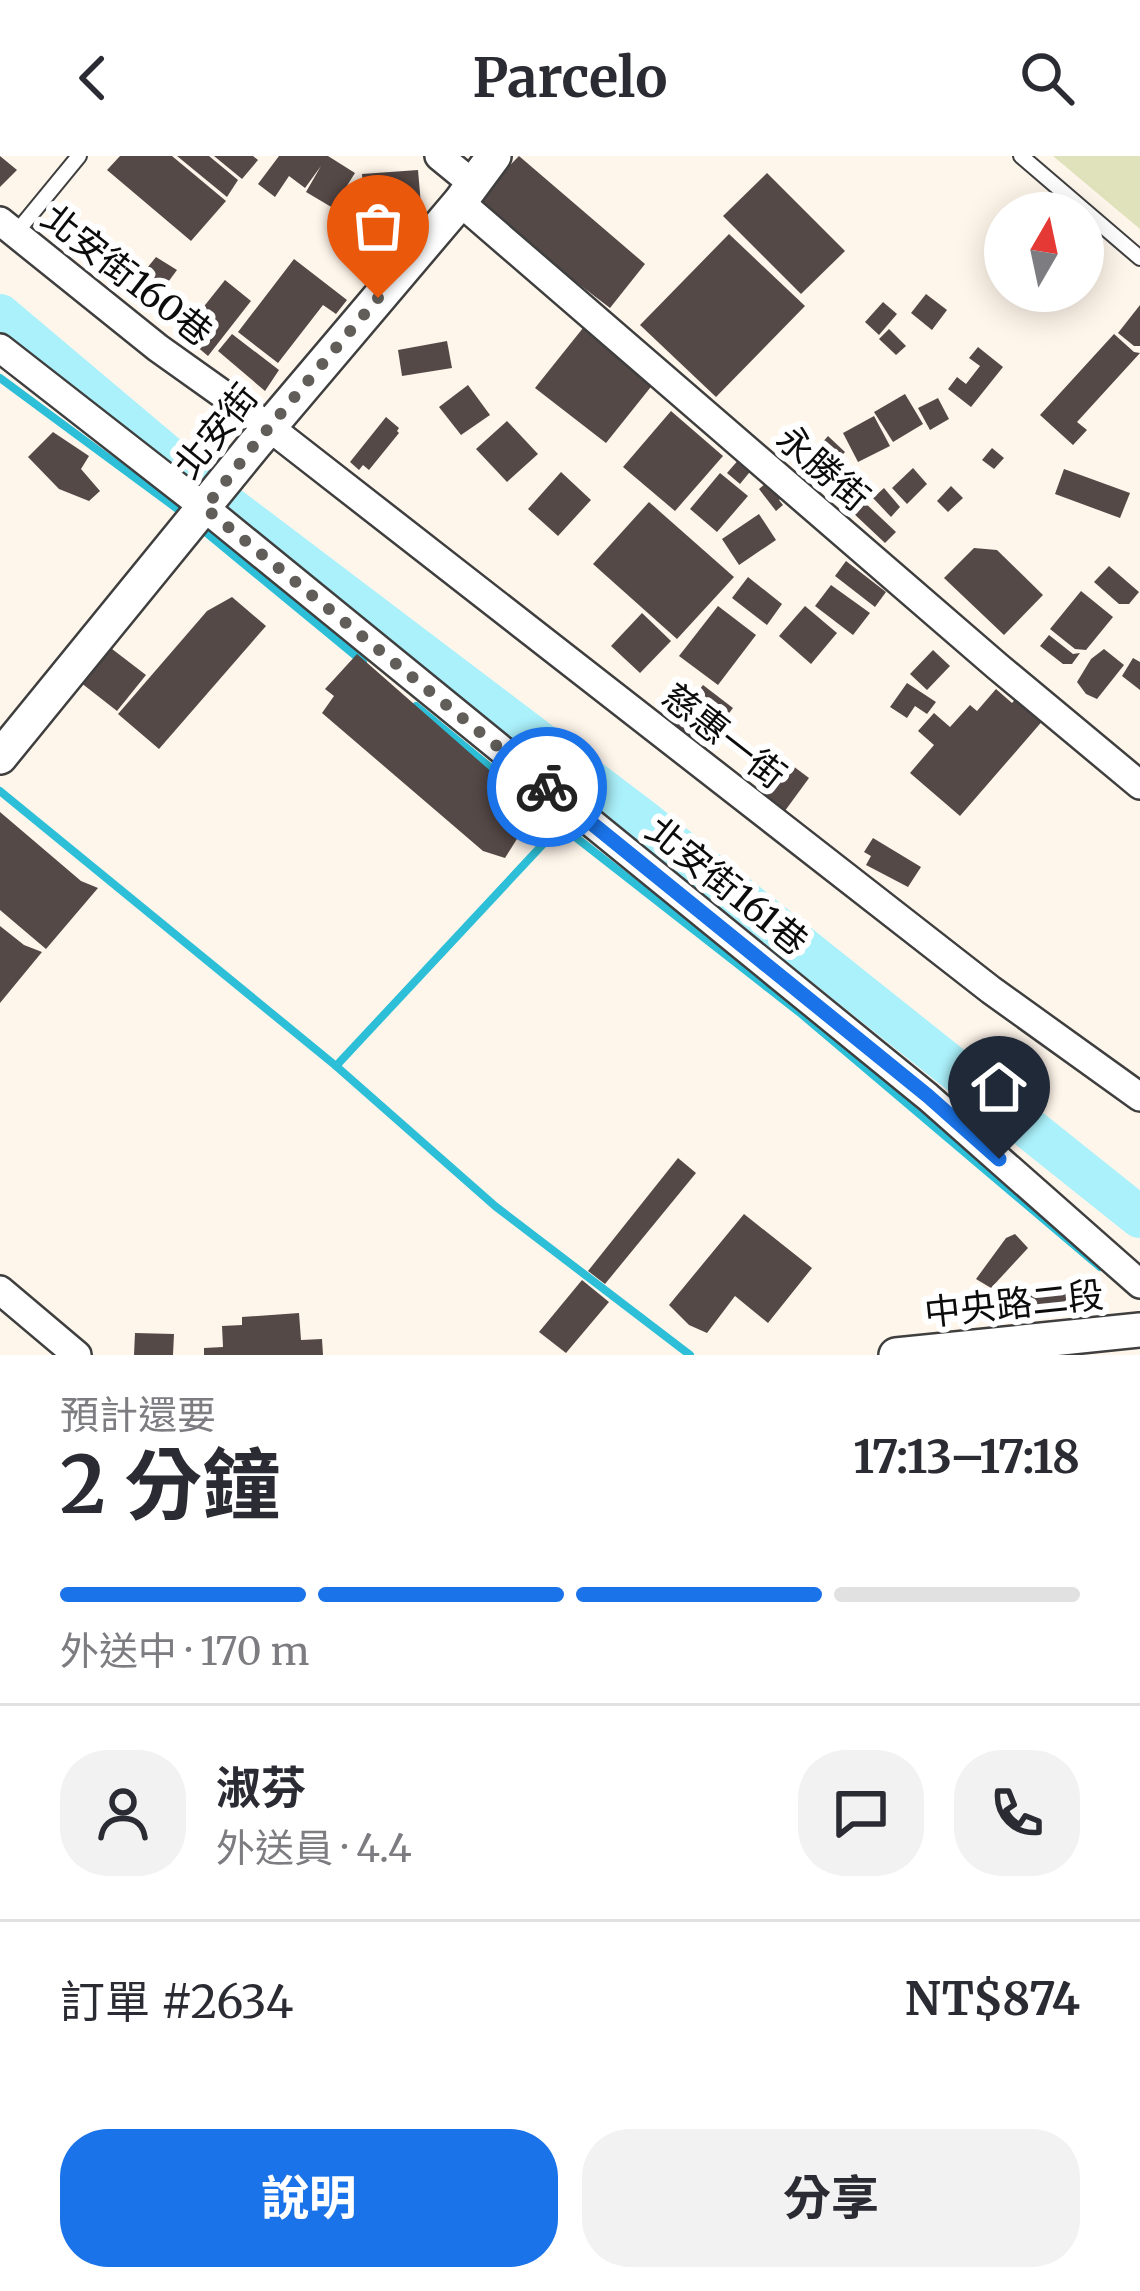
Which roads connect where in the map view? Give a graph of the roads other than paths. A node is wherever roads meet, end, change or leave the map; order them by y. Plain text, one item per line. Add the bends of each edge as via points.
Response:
1 (79, 156) edge
2 (439, 156) edge
3 (494, 156) edge
4 (1021, 156) edge
5 (466, 193) junction
6 (8, 228) edge
7 (1140, 258) edge
8 (0, 348) edge
9 (262, 435) junction
10 (213, 497) junction
11 (0, 757) edge
12 (1140, 785) edge
13 (1140, 1096) edge
14 (1140, 1284) edge
15 (0, 1290) edge
16 (1140, 1330) edge
17 (76, 1355) edge
18 (896, 1355) edge

1 - 6 lane
2 - 5 street, 永勝街
3 - 5 street, 北安街
4 - 7 lane
5 - 9 street, 北安街
5 - 12 street, 永勝街
6 - 9 street, 北安街160巷
8 - 10 street, 北安街161巷
9 - 10 street, 北安街
9 - 13 street, 慈惠一街
10 - 11 street, 北安街
10 - 14 street, 北安街161巷 via 928,1096
15 - 17 street
16 - 18 street, 中央路二段

